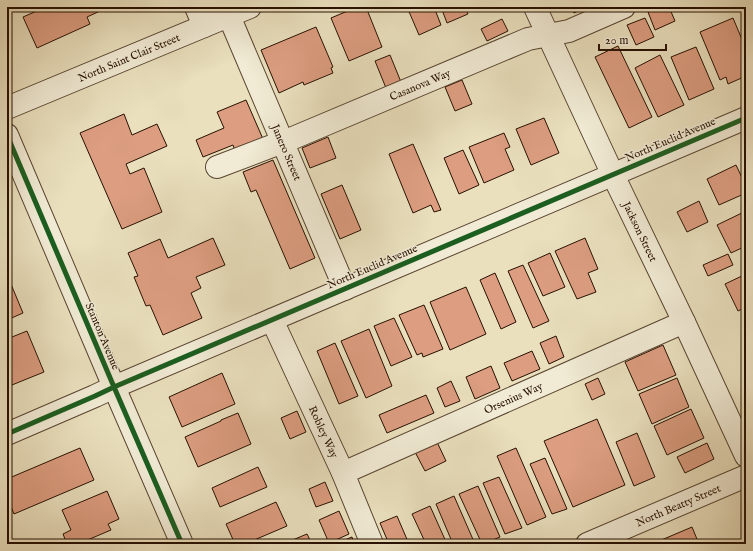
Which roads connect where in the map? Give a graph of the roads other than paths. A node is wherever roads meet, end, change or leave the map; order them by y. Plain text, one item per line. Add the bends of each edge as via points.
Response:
1 (250, 7) edge
2 (535, 7) edge
3 (624, 7) edge
4 (200, 16) edge
5 (229, 16) junction
6 (549, 35) junction
7 (7, 108) edge
8 (746, 118) edge
9 (7, 135) edge
10 (283, 143) junction
11 (217, 167) dead end
12 (613, 175) junction
13 (345, 289) junction
14 (272, 320) junction
15 (684, 322) junction
16 (114, 387) junction
17 (7, 434) edge
18 (746, 456) edge
19 (343, 473) junction
20 (746, 476) edge
21 (182, 544) edge
22 (372, 544) edge
23 (587, 544) edge

1 - 5 street, North Saint Clair Street
2 - 6 street, Jackson Street
3 - 6 street, Casanova Way via 569,31
4 - 5 street, North Saint Clair Street
4 - 7 street, North Saint Clair Street
5 - 10 street, Janero Street
6 - 10 street, Casanova Way via 528,39
6 - 12 street, Jackson Street
8 - 12 street, North Euclid Avenue
9 - 16 street, Stanton Avenue
10 - 11 street, Casanova Way
10 - 13 street, Janero Street
12 - 13 street, North Euclid Avenue
12 - 15 street, Jackson Street
13 - 14 street, North Euclid Avenue
14 - 16 street, North Euclid Avenue
14 - 19 street, Robley Way
15 - 18 street, Jackson Street
15 - 19 street, Orsenius Way
16 - 17 street, North Euclid Avenue
16 - 21 street, Stanton Avenue
19 - 22 street, Robley Way
20 - 23 street, North Beatty Street

